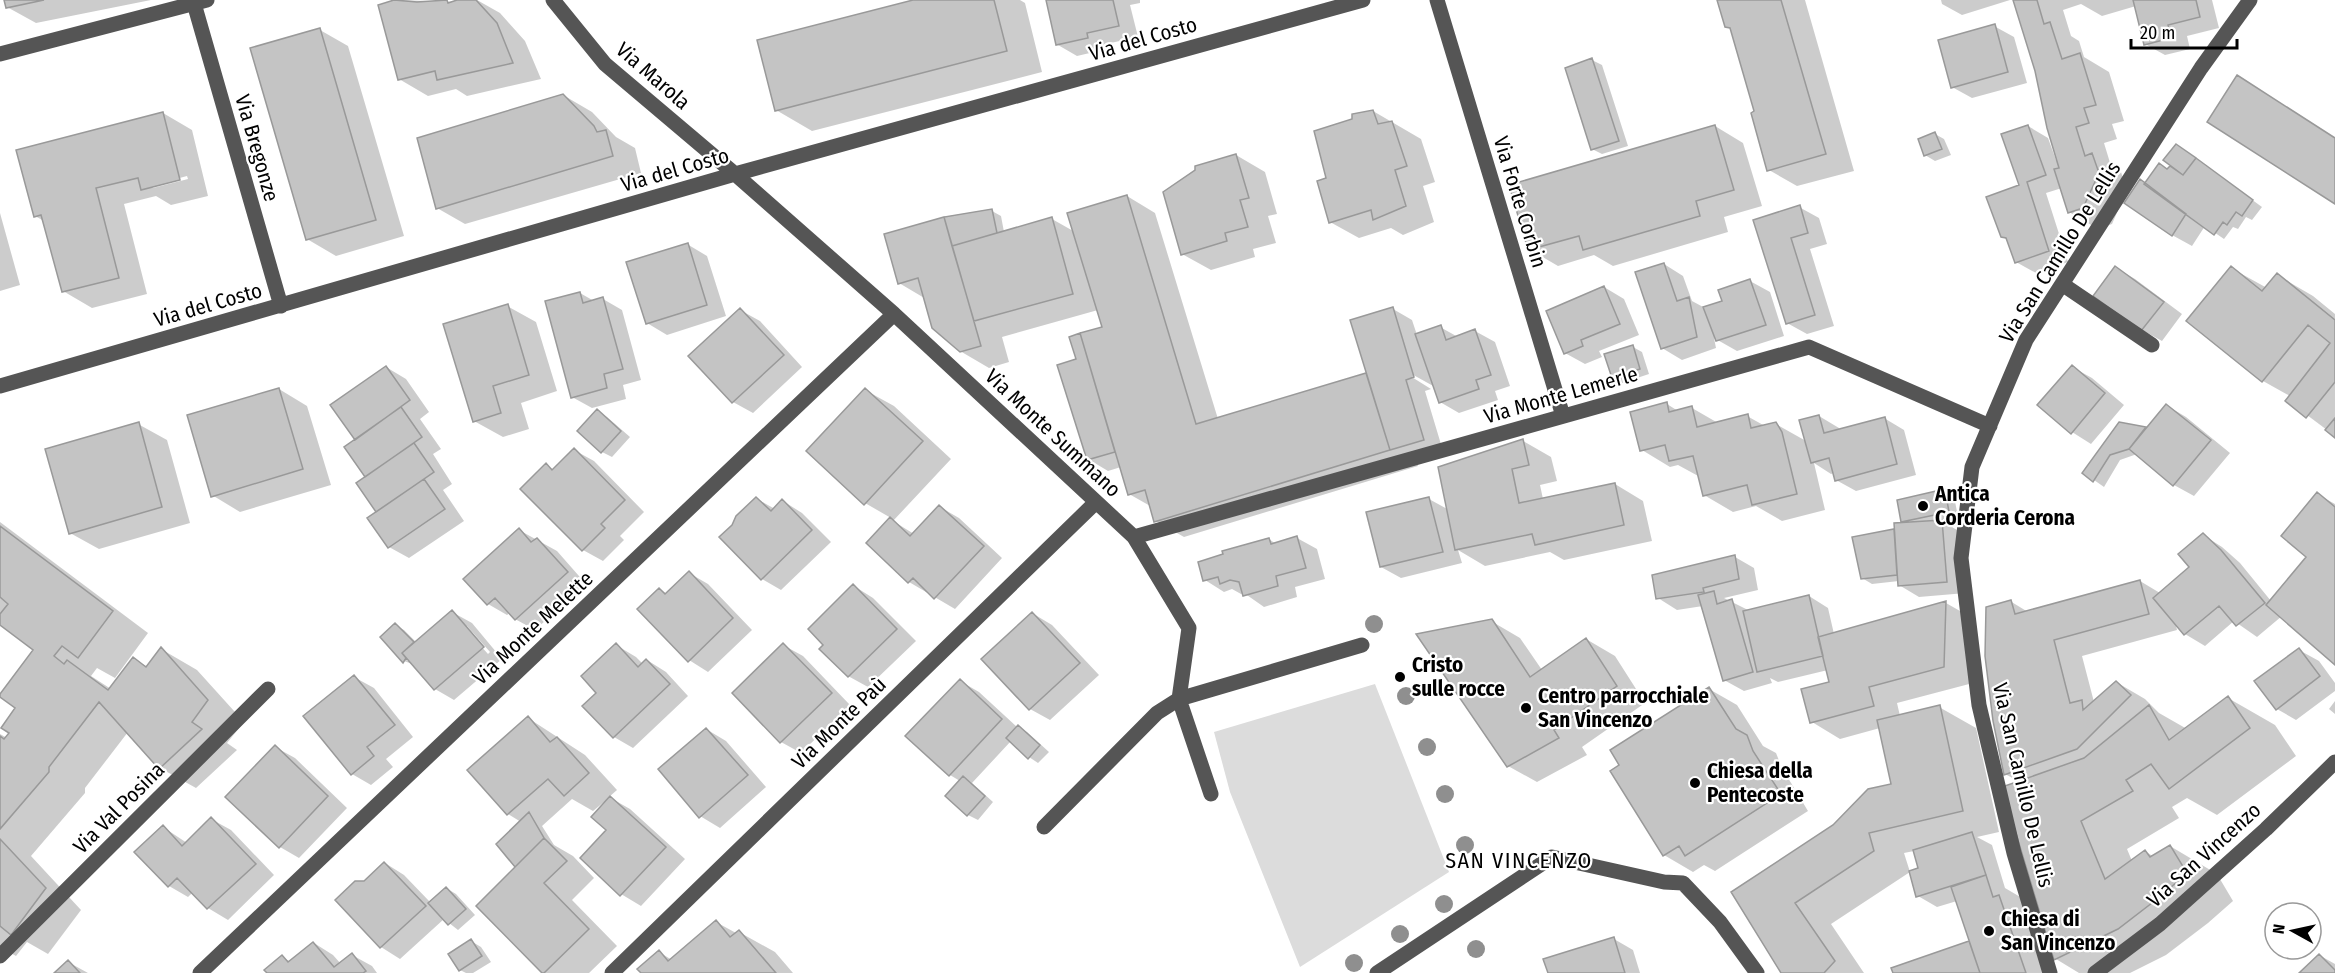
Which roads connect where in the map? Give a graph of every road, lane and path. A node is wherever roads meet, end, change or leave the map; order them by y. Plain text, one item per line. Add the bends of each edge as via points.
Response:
1 (553, 0) edge
2 (1363, 0) edge
3 (1437, 0) edge
4 (2250, 0) edge
5 (198, 1) edge
6 (0, 54) edge
7 (735, 174) junction
8 (2062, 284) junction
9 (281, 306) junction
10 (894, 314) junction
11 (2152, 345) dead end
12 (0, 386) edge
13 (1563, 416) junction
14 (1990, 426) junction
15 (1095, 503) junction
16 (1134, 537) junction
17 (1362, 645) dead end
18 (268, 689) dead end
19 (1179, 699) junction
20 (2335, 762) edge
21 (1211, 794) dead end
22 (1044, 827) dead end
23 (0, 956) edge
24 (200, 973) edge
25 (612, 973) edge
26 (1377, 973) edge
27 (1757, 973) edge
28 (2050, 973) edge
29 (2095, 973) edge

1 - 7 street, Via Marola via 604,64
2 - 7 street, Via del Costo
3 - 13 street, Via Forte Corbin
4 - 8 street, Via San Camillo De Lellis via 2201,68
5 - 6 street
5 - 9 street, Via Bregonze
7 - 9 street, Via del Costo
7 - 10 street, Via Monte Summano
8 - 11 street
8 - 14 street, Via San Camillo De Lellis via 2026,340
9 - 12 street, Via del Costo
10 - 15 street, Via Monte Summano
10 - 24 street, Via Monte Melette
13 - 14 street, Via Monte Lemerle via 1809,347
13 - 16 street, Via Monte Lemerle
14 - 28 street, Via San Camillo De Lellis via 1972,467 1961,558 1979,705 2014,853
15 - 16 street, Via Monte Summano
15 - 25 street, Via Monte Paù
16 - 19 street, Via Monte Summano via 1190,628
17 - 19 street
18 - 23 street, Via Val Posina
19 - 21 street, Via Monte Summano
19 - 22 street via 1157,713
20 - 29 street, Via San Vincenzo via 2160,924
26 - 27 street via 1552,857 1683,883 1720,922

